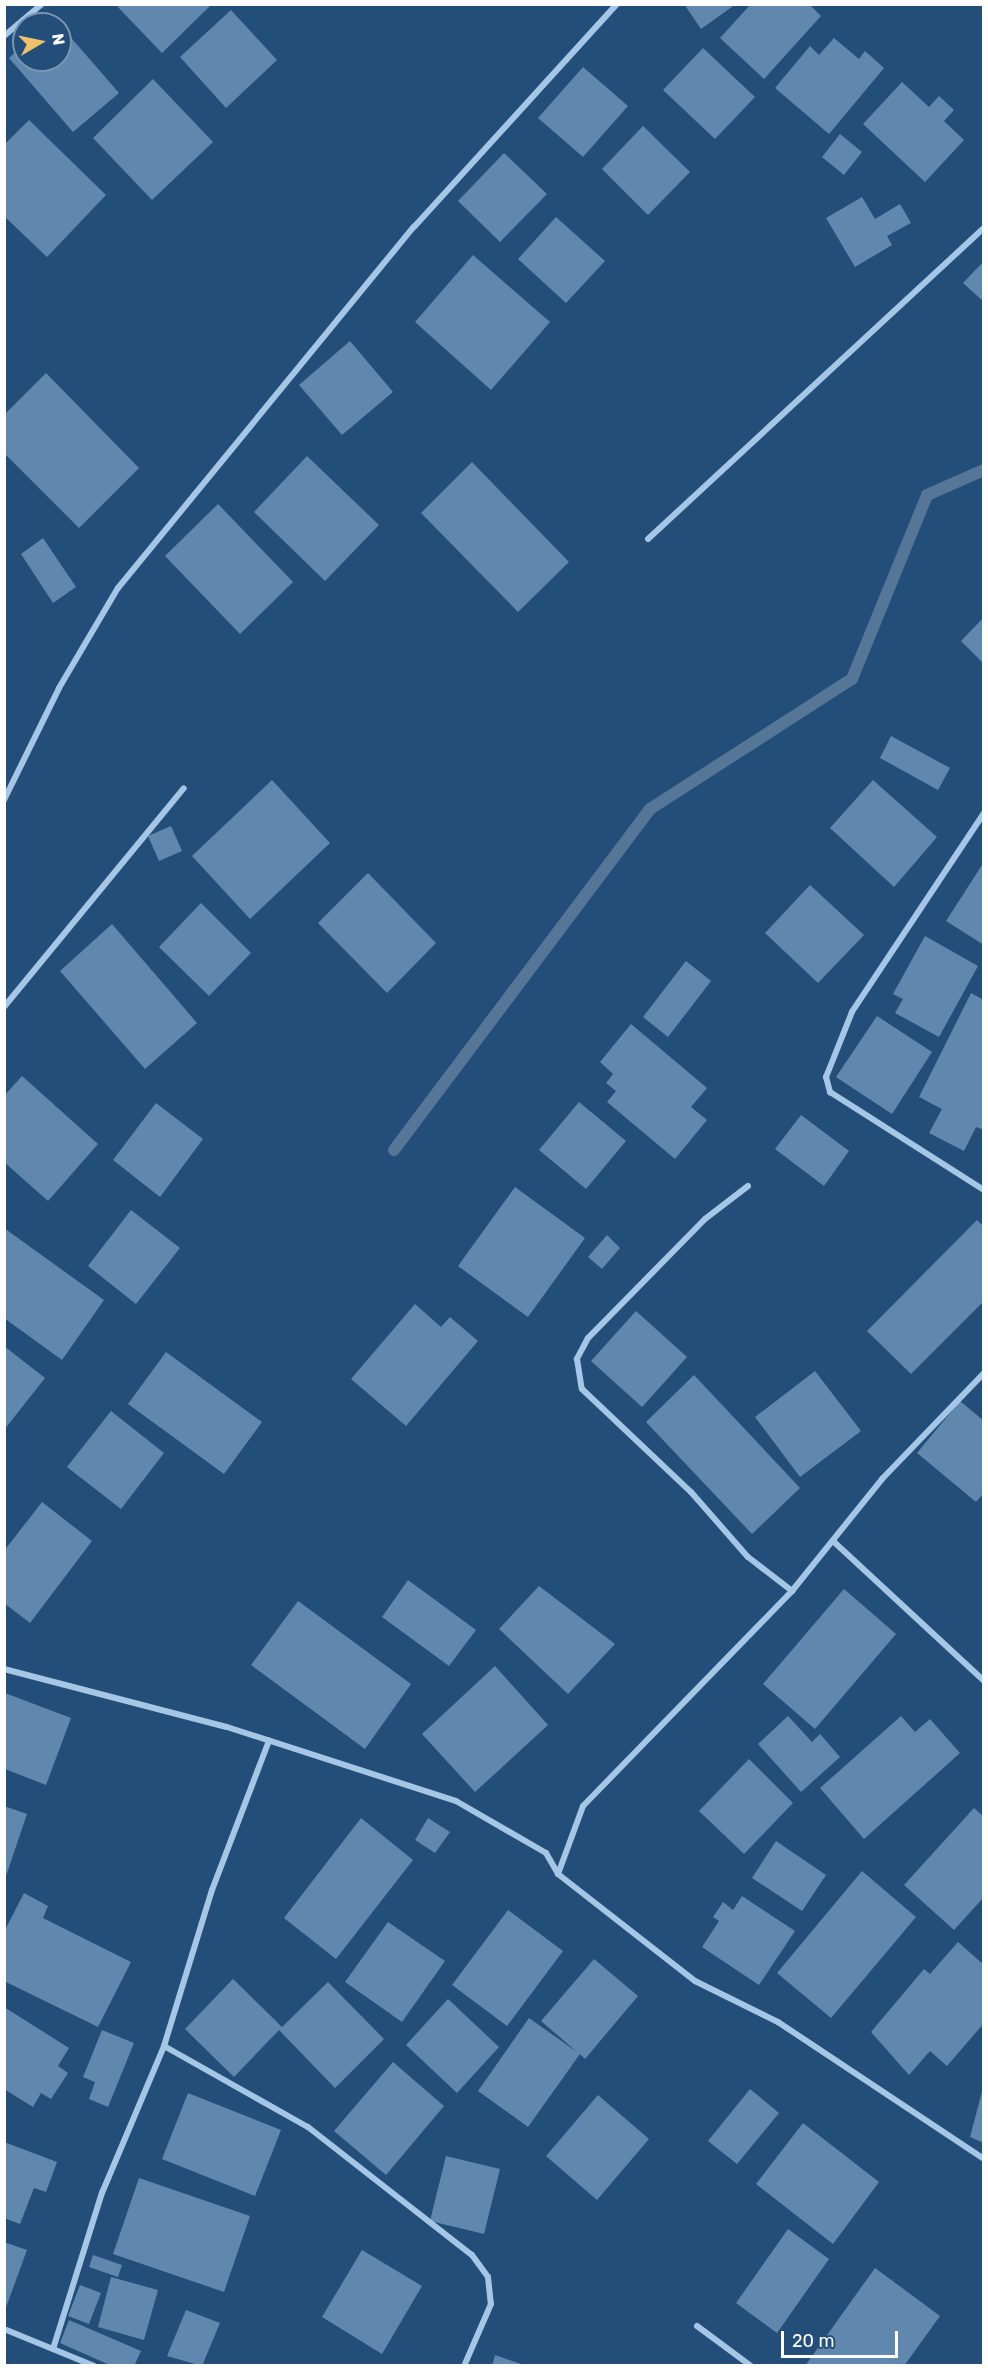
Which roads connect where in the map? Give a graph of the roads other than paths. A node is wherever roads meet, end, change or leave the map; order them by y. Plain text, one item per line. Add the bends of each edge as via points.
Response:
1 (42, 4) edge
2 (617, 4) edge
3 (4, 36) edge
4 (984, 228) edge
5 (648, 539) dead end
6 (184, 788) dead end
7 (4, 800) edge
8 (984, 813) edge
9 (4, 1007) edge
10 (748, 1186) dead end
11 (984, 1190) edge
12 (984, 1373) edge
13 (833, 1541) junction
14 (792, 1591) junction
15 (4, 1669) edge
16 (984, 1681) edge
17 (269, 1741) junction
18 (558, 1874) junction
19 (164, 2046) junction
20 (984, 2159) edge
21 (697, 2326) dead end
22 (4, 2329) edge
23 (53, 2349) junction
24 (94, 2366) edge
25 (464, 2366) edge
26 (751, 2366) edge

1 - 3 street
2 - 7 street via 414,227 118,588 59,688
4 - 5 street
6 - 9 street
8 - 11 street via 852,1012 826,1077 830,1092
10 - 14 street via 705,1219 588,1338 577,1359 582,1389 691,1492 748,1557
12 - 13 street via 882,1479
13 - 14 street
13 - 16 street
14 - 18 street via 583,1806
15 - 17 street
17 - 18 street via 456,1801 546,1854
17 - 19 street via 212,1890
18 - 20 street via 695,1981 778,2022
19 - 23 street via 102,2193
19 - 25 street via 308,2127 472,2255 488,2277 491,2304
21 - 26 street
22 - 23 street
23 - 24 street

